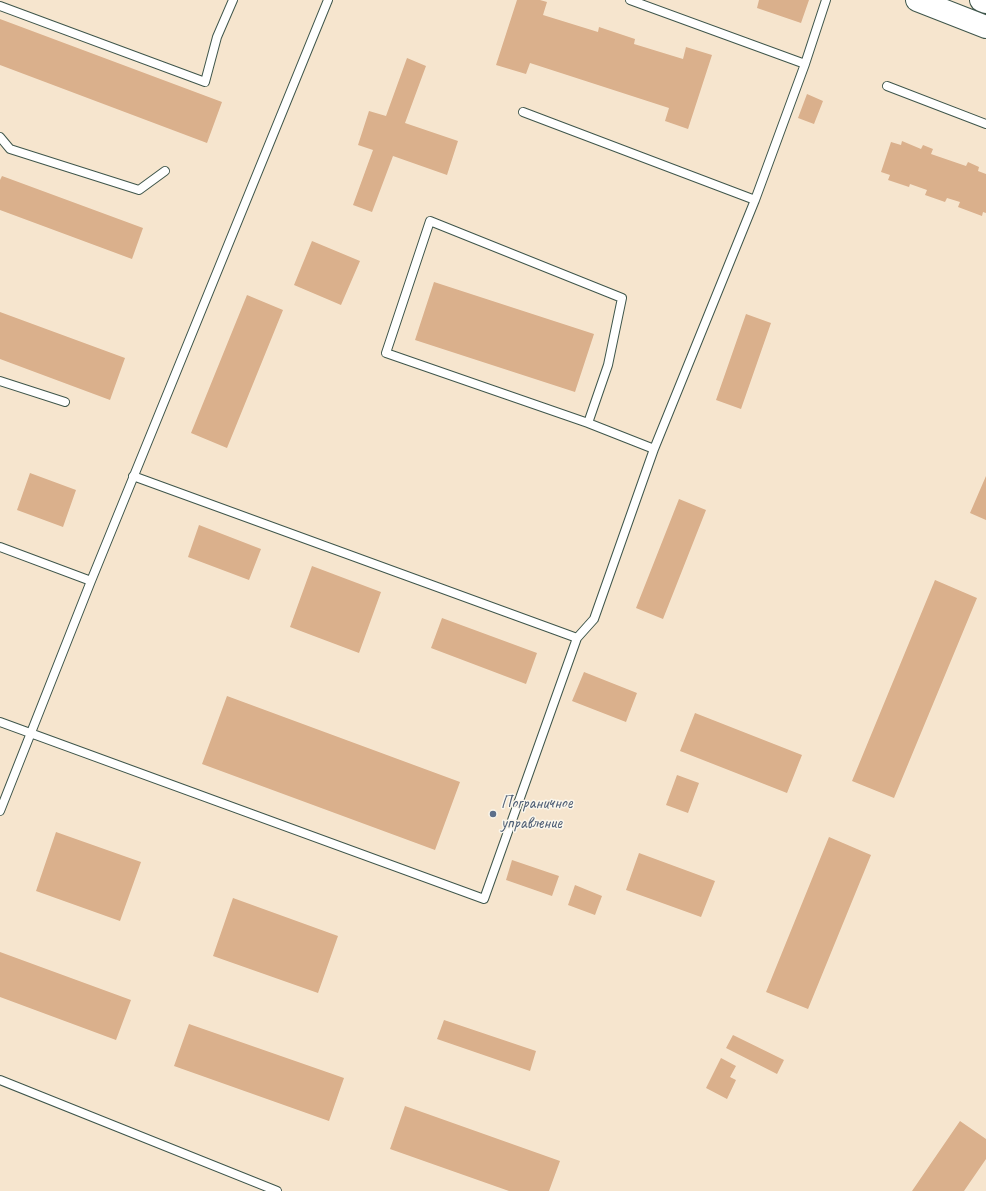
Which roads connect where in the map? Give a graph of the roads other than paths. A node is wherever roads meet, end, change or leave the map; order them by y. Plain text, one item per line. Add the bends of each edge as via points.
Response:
1 (233, 0) edge
2 (328, 0) edge
3 (630, 0) edge
4 (826, 0) edge
5 (916, 0) edge
6 (981, 0) edge
7 (986, 2) edge
8 (0, 6) edge
9 (986, 27) edge
10 (805, 64) junction
11 (887, 86) dead end
12 (523, 112) dead end
13 (986, 124) edge
14 (0, 137) edge
15 (165, 171) dead end
16 (755, 200) junction
17 (0, 381) edge
18 (64, 402) dead end
19 (588, 423) junction
20 (654, 450) junction
21 (133, 476) junction
22 (0, 547) edge
23 (91, 581) junction
24 (577, 638) junction
25 (0, 722) edge
26 (31, 732) junction
27 (0, 811) edge
28 (0, 1080) edge
29 (277, 1191) edge

1 - 8 lane via 217,38 205,82
2 - 21 lane
3 - 10 lane
4 - 10 lane
5 - 9 main road
6 - 7 main road
10 - 16 lane
11 - 13 lane
12 - 16 lane
14 - 15 lane via 10,149 140,190
16 - 20 lane
17 - 18 lane
19 - 19 lane via 386,353 430,220 622,298 608,365
19 - 20 lane
20 - 24 lane via 594,619
21 - 23 lane
21 - 24 lane
22 - 23 lane
23 - 26 lane
24 - 26 lane via 484,899
25 - 26 lane
26 - 27 lane
28 - 29 lane

